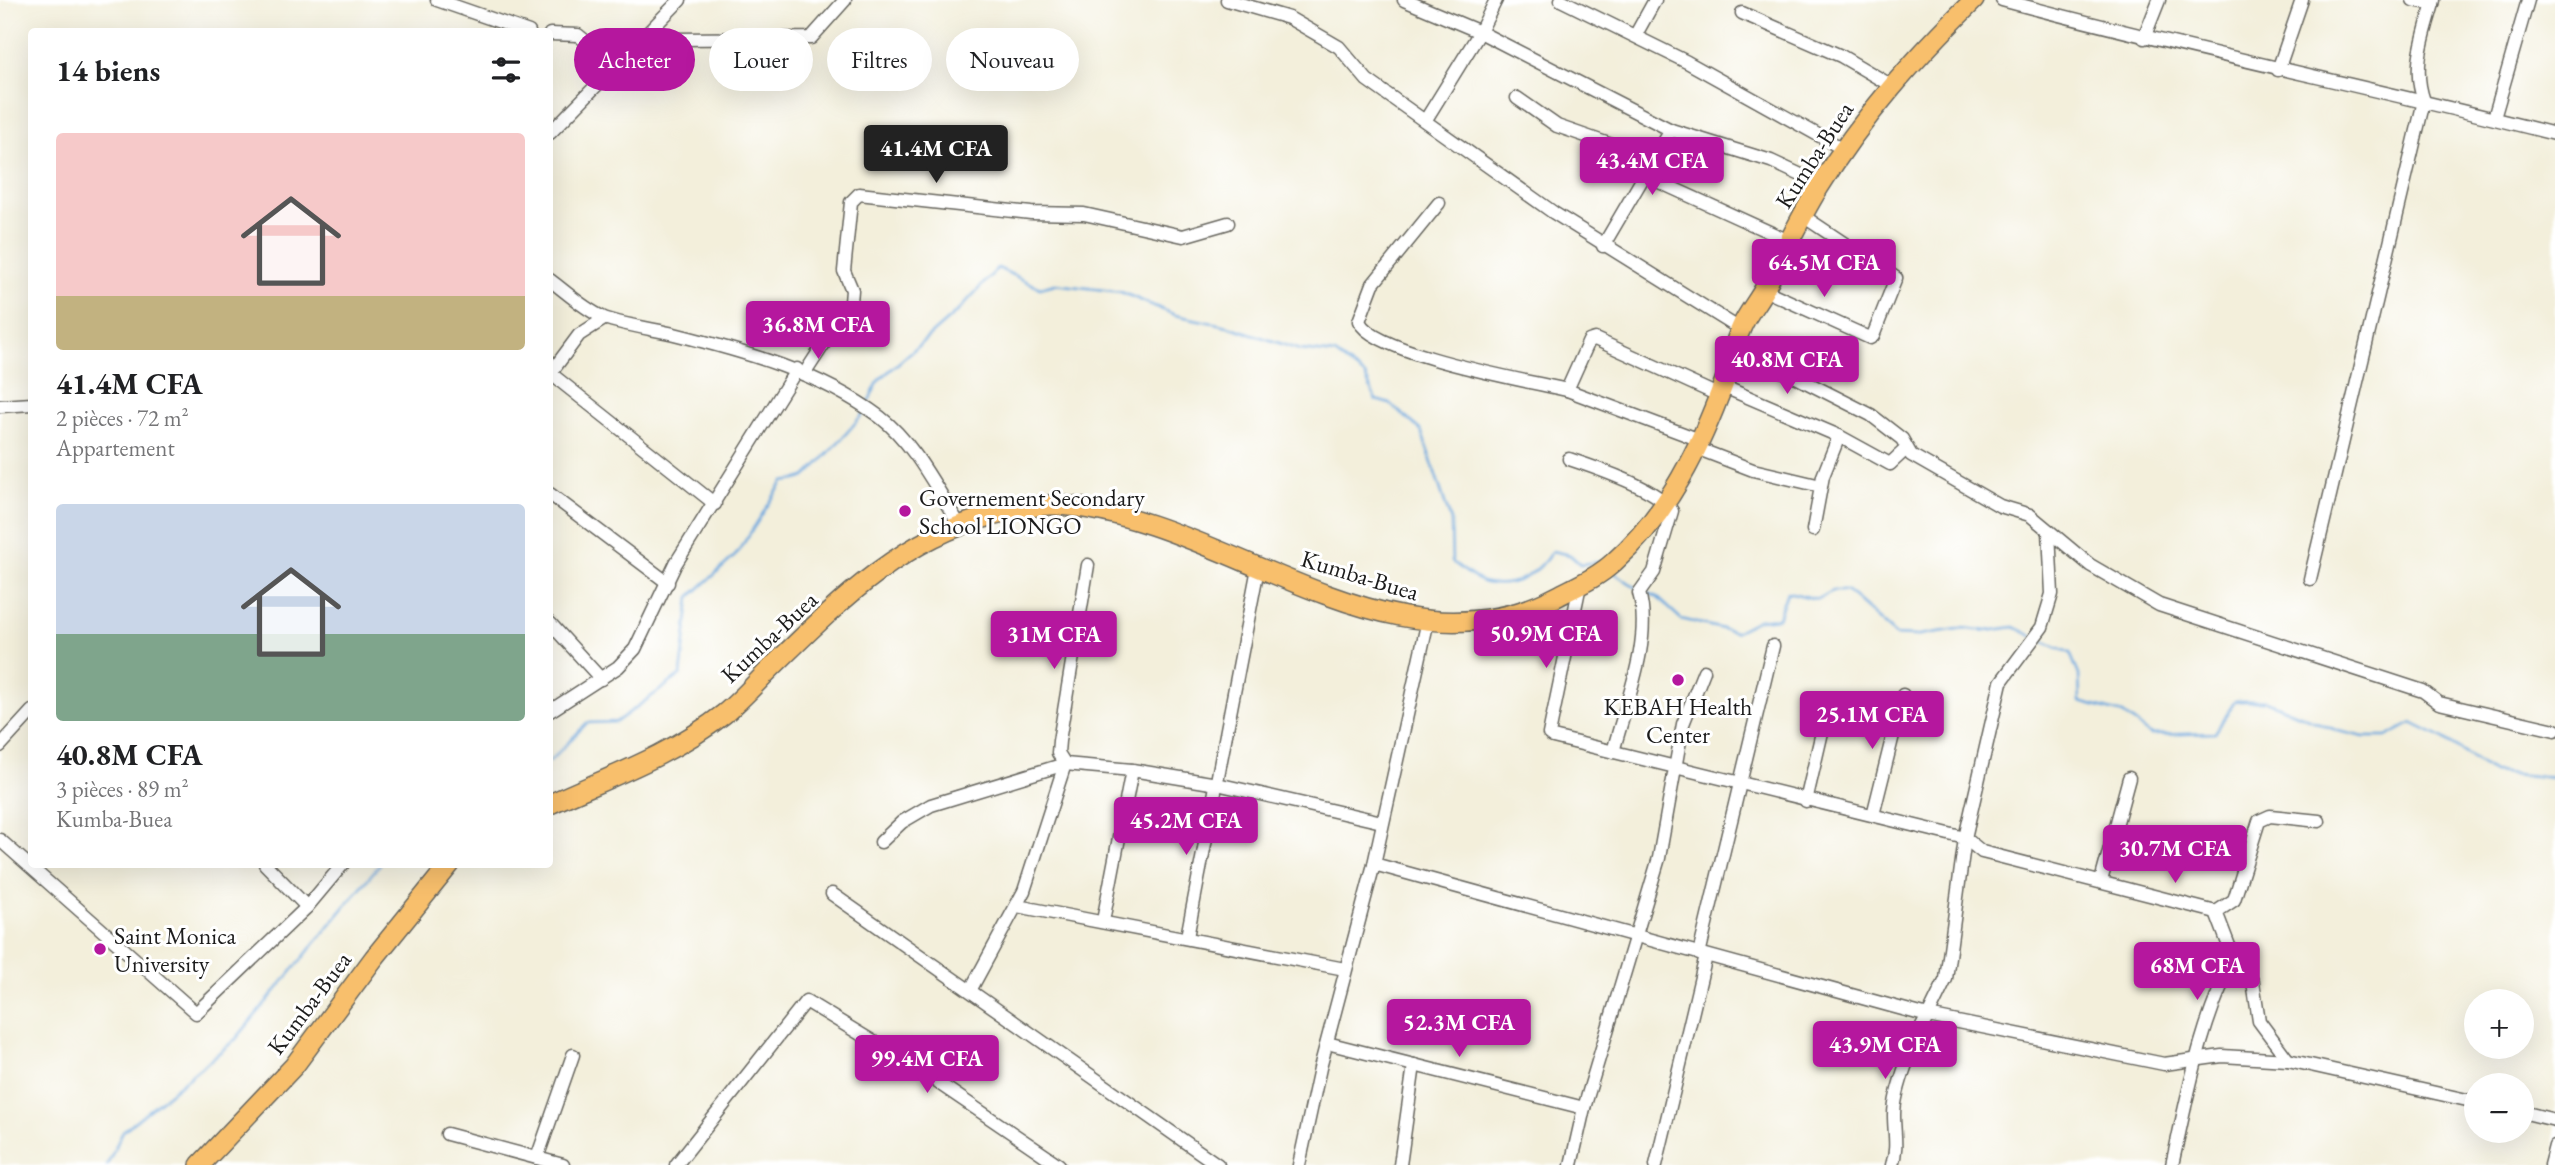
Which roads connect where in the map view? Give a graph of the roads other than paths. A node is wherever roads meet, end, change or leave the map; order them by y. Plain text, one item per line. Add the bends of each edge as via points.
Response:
1 (437, 0) edge
2 (680, 0) edge
3 (845, 0) edge
4 (1227, 0) edge
5 (1404, 0) edge
6 (1496, 0) edge
7 (1561, 0) edge
8 (1655, 0) edge
9 (1974, 0) edge
10 (2002, 0) edge
11 (2159, 0) edge
12 (2302, 0) edge
13 (2413, 0) edge
14 (2528, 0) edge
15 (2433, 2) edge
16 (1742, 13) dead end
17 (518, 28) edge
18 (653, 28) edge
19 (1480, 32) junction
20 (553, 34) edge
21 (574, 35) edge
22 (1635, 36) junction
23 (2144, 38) junction
24 (695, 39) edge
25 (2278, 70) junction
26 (1892, 86) junction
27 (591, 91) edge
28 (1517, 98) dead end
29 (2424, 101) junction
30 (2494, 118) junction
31 (1425, 121) junction
32 (553, 130) edge
33 (1671, 130) junction
34 (2555, 134) edge
35 (1845, 150) junction
36 (1655, 160) junction
37 (1646, 176) junction
38 (1820, 184) junction
39 (1439, 203) dead end
40 (1802, 216) junction
41 (1228, 223) dead end
42 (1789, 241) junction
43 (1603, 246) junction
44 (553, 282) edge
45 (1764, 290) junction
46 (604, 319) junction
47 (1740, 329) junction
48 (1734, 352) junction
49 (553, 370) edge
50 (801, 371) junction
51 (553, 376) edge
52 (1567, 390) junction
53 (1720, 391) junction
54 (28, 404) edge
55 (0, 406) edge
56 (1839, 436) junction
57 (1698, 444) junction
58 (1906, 449) junction
59 (1569, 459) dead end
60 (1821, 486) junction
61 (553, 496) edge
62 (715, 504) junction
63 (1667, 504) junction
64 (959, 524) junction
65 (1813, 530) dead end
66 (2049, 531) junction
67 (1088, 565) dead end
68 (1258, 568) junction
69 (2310, 579) dead end
70 (668, 583) junction
71 (1580, 584) junction
72 (1428, 620) junction
73 (553, 626) edge
74 (1773, 646) dead end
75 (1704, 671) dead end
76 (601, 679) junction
77 (1903, 695) dead end
78 (1829, 702) dead end
79 (553, 709) edge
80 (28, 714) edge
81 (2555, 730) edge
82 (0, 746) edge
83 (1613, 752) junction
84 (1065, 764) junction
85 (1675, 769) junction
86 (1132, 770) junction
87 (2129, 778) dead end
88 (1217, 784) junction
89 (1742, 785) junction
90 (1806, 801) junction
91 (553, 803) edge
92 (1872, 815) junction
93 (2319, 821) dead end
94 (1382, 822) junction
95 (1965, 838) junction
96 (0, 840) edge
97 (881, 842) dead end
98 (1374, 864) junction
99 (28, 865) edge
100 (32, 868) edge
101 (269, 868) edge
102 (340, 868) edge
103 (447, 868) edge
104 (2102, 881) junction
105 (832, 894) dead end
106 (1017, 906) junction
107 (307, 907) junction
108 (2216, 912) junction
109 (1103, 921) junction
110 (1636, 935) junction
111 (1187, 937) junction
112 (1703, 955) junction
113 (2234, 959) junction
114 (1345, 969) junction
115 (971, 989) junction
116 (1928, 1016) junction
117 (1326, 1043) junction
118 (573, 1055) dead end
119 (2195, 1060) junction
120 (2288, 1060) junction
121 (1414, 1065) junction
122 (2464, 1099) edge
123 (1584, 1108) junction
124 (2534, 1115) edge
125 (2555, 1120) edge
126 (447, 1134) dead end
127 (2555, 1146) edge
128 (537, 1158) junction
129 (200, 1165) edge
130 (563, 1165) edge
131 (676, 1165) edge
132 (1059, 1165) edge
133 (1218, 1165) edge
134 (1299, 1165) edge
135 (1400, 1165) edge
136 (1571, 1165) edge
137 (1656, 1165) edge
138 (1892, 1165) edge
139 (2172, 1165) edge
140 (2550, 1165) edge

1 - 17 street
2 - 18 street
3 - 24 street via 811,38
4 - 31 street via 1289,18 1339,47 1367,80
5 - 19 street
6 - 19 street
7 - 22 street
8 - 22 street
9 - 26 highway, Kumba-Buea
10 - 23 street
11 - 23 street
12 - 25 street
13 - 15 street
14 - 30 street
15 - 29 street via 2417,64 2417,83
16 - 26 street via 1841,56
19 - 31 street
19 - 33 street
20 - 21 street
22 - 35 street
23 - 25 street
25 - 29 street
26 - 35 highway, Kumba-Buea
27 - 32 street
28 - 36 street via 1557,126
29 - 30 street
29 - 69 street
30 - 34 street
31 - 43 street
33 - 36 street
33 - 38 street via 1771,161
35 - 38 highway, Kumba-Buea
36 - 37 street
37 - 42 street
37 - 43 street
38 - 40 highway, Kumba-Buea
39 - 52 street via 1373,284 1359,321 1362,328 1427,358
40 - 42 highway, Kumba-Buea
40 - 45 street via 1896,278 1874,336
41 - 50 street via 1183,236 1084,214 1031,213 859,194 851,202 844,271 852,290 851,302
42 - 45 highway, Kumba-Buea
43 - 47 street
44 - 46 street
45 - 47 highway, Kumba-Buea
46 - 49 street via 579,335
46 - 50 street via 711,343
47 - 48 highway, Kumba-Buea
48 - 53 highway, Kumba-Buea
48 - 58 street via 1871,415 1902,439
50 - 62 street
50 - 64 street via 880,418 917,458
51 - 62 street
52 - 53 street via 1592,339
52 - 57 street
53 - 56 street
53 - 57 highway, Kumba-Buea
54 - 55 street
56 - 58 street via 1889,464
56 - 60 street
57 - 60 street via 1753,470
57 - 63 highway, Kumba-Buea
58 - 66 street via 1992,502 2030,515
59 - 63 street
60 - 65 street
61 - 70 street
62 - 70 street
63 - 71 highway, Kumba-Buea via 1615,562
63 - 83 street via 1672,511 1654,572 1639,593 1644,631
64 - 68 highway, Kumba-Buea via 1056,505 1144,524
64 - 91 highway, Kumba-Buea via 898,555 726,712 690,737
66 - 81 street via 2096,569 2167,609 2423,691 2439,703
66 - 95 street via 2050,604 2033,642 2001,682
67 - 84 street via 1058,753
68 - 72 highway, Kumba-Buea via 1343,600
68 - 88 street
70 - 76 street via 635,649
71 - 72 highway, Kumba-Buea via 1537,607 1496,619
71 - 83 street via 1549,734
72 - 94 street
73 - 76 street
74 - 89 street
75 - 85 street via 1683,724
76 - 79 street
77 - 92 street
78 - 90 street
80 - 82 street
83 - 85 street
84 - 86 street
84 - 97 street via 930,805 902,821
84 - 106 street
85 - 89 street
85 - 110 street via 1659,858
86 - 88 street
86 - 109 street
87 - 104 street
88 - 94 street
88 - 111 street
89 - 90 street
89 - 112 street
90 - 92 street
92 - 95 street
93 - 108 street via 2270,817 2259,821 2234,900
94 - 98 street
95 - 104 street via 1982,852
95 - 116 street via 1946,979
96 - 99 street
98 - 110 street
98 - 114 street
100 - 107 street via 196,1013
101 - 107 street
102 - 107 street
103 - 129 highway, Kumba-Buea via 294,1066
104 - 108 street
105 - 115 street
106 - 109 street
106 - 115 street
108 - 113 street
109 - 111 street
110 - 112 street
110 - 123 street
111 - 114 street
112 - 116 street
112 - 137 street
113 - 119 street via 2221,982
113 - 120 street via 2251,976 2265,1033
114 - 117 street
115 - 133 street
116 - 119 street via 2164,1064
116 - 138 street via 1914,1039 1895,1104
117 - 121 street
117 - 134 street
118 - 128 street
119 - 120 street via 2222,1056
119 - 139 street
120 - 122 street
121 - 123 street
121 - 135 street
123 - 136 street
124 - 125 street
126 - 128 street
127 - 140 street
128 - 130 street
131 - 132 street via 806,1001 918,1069

